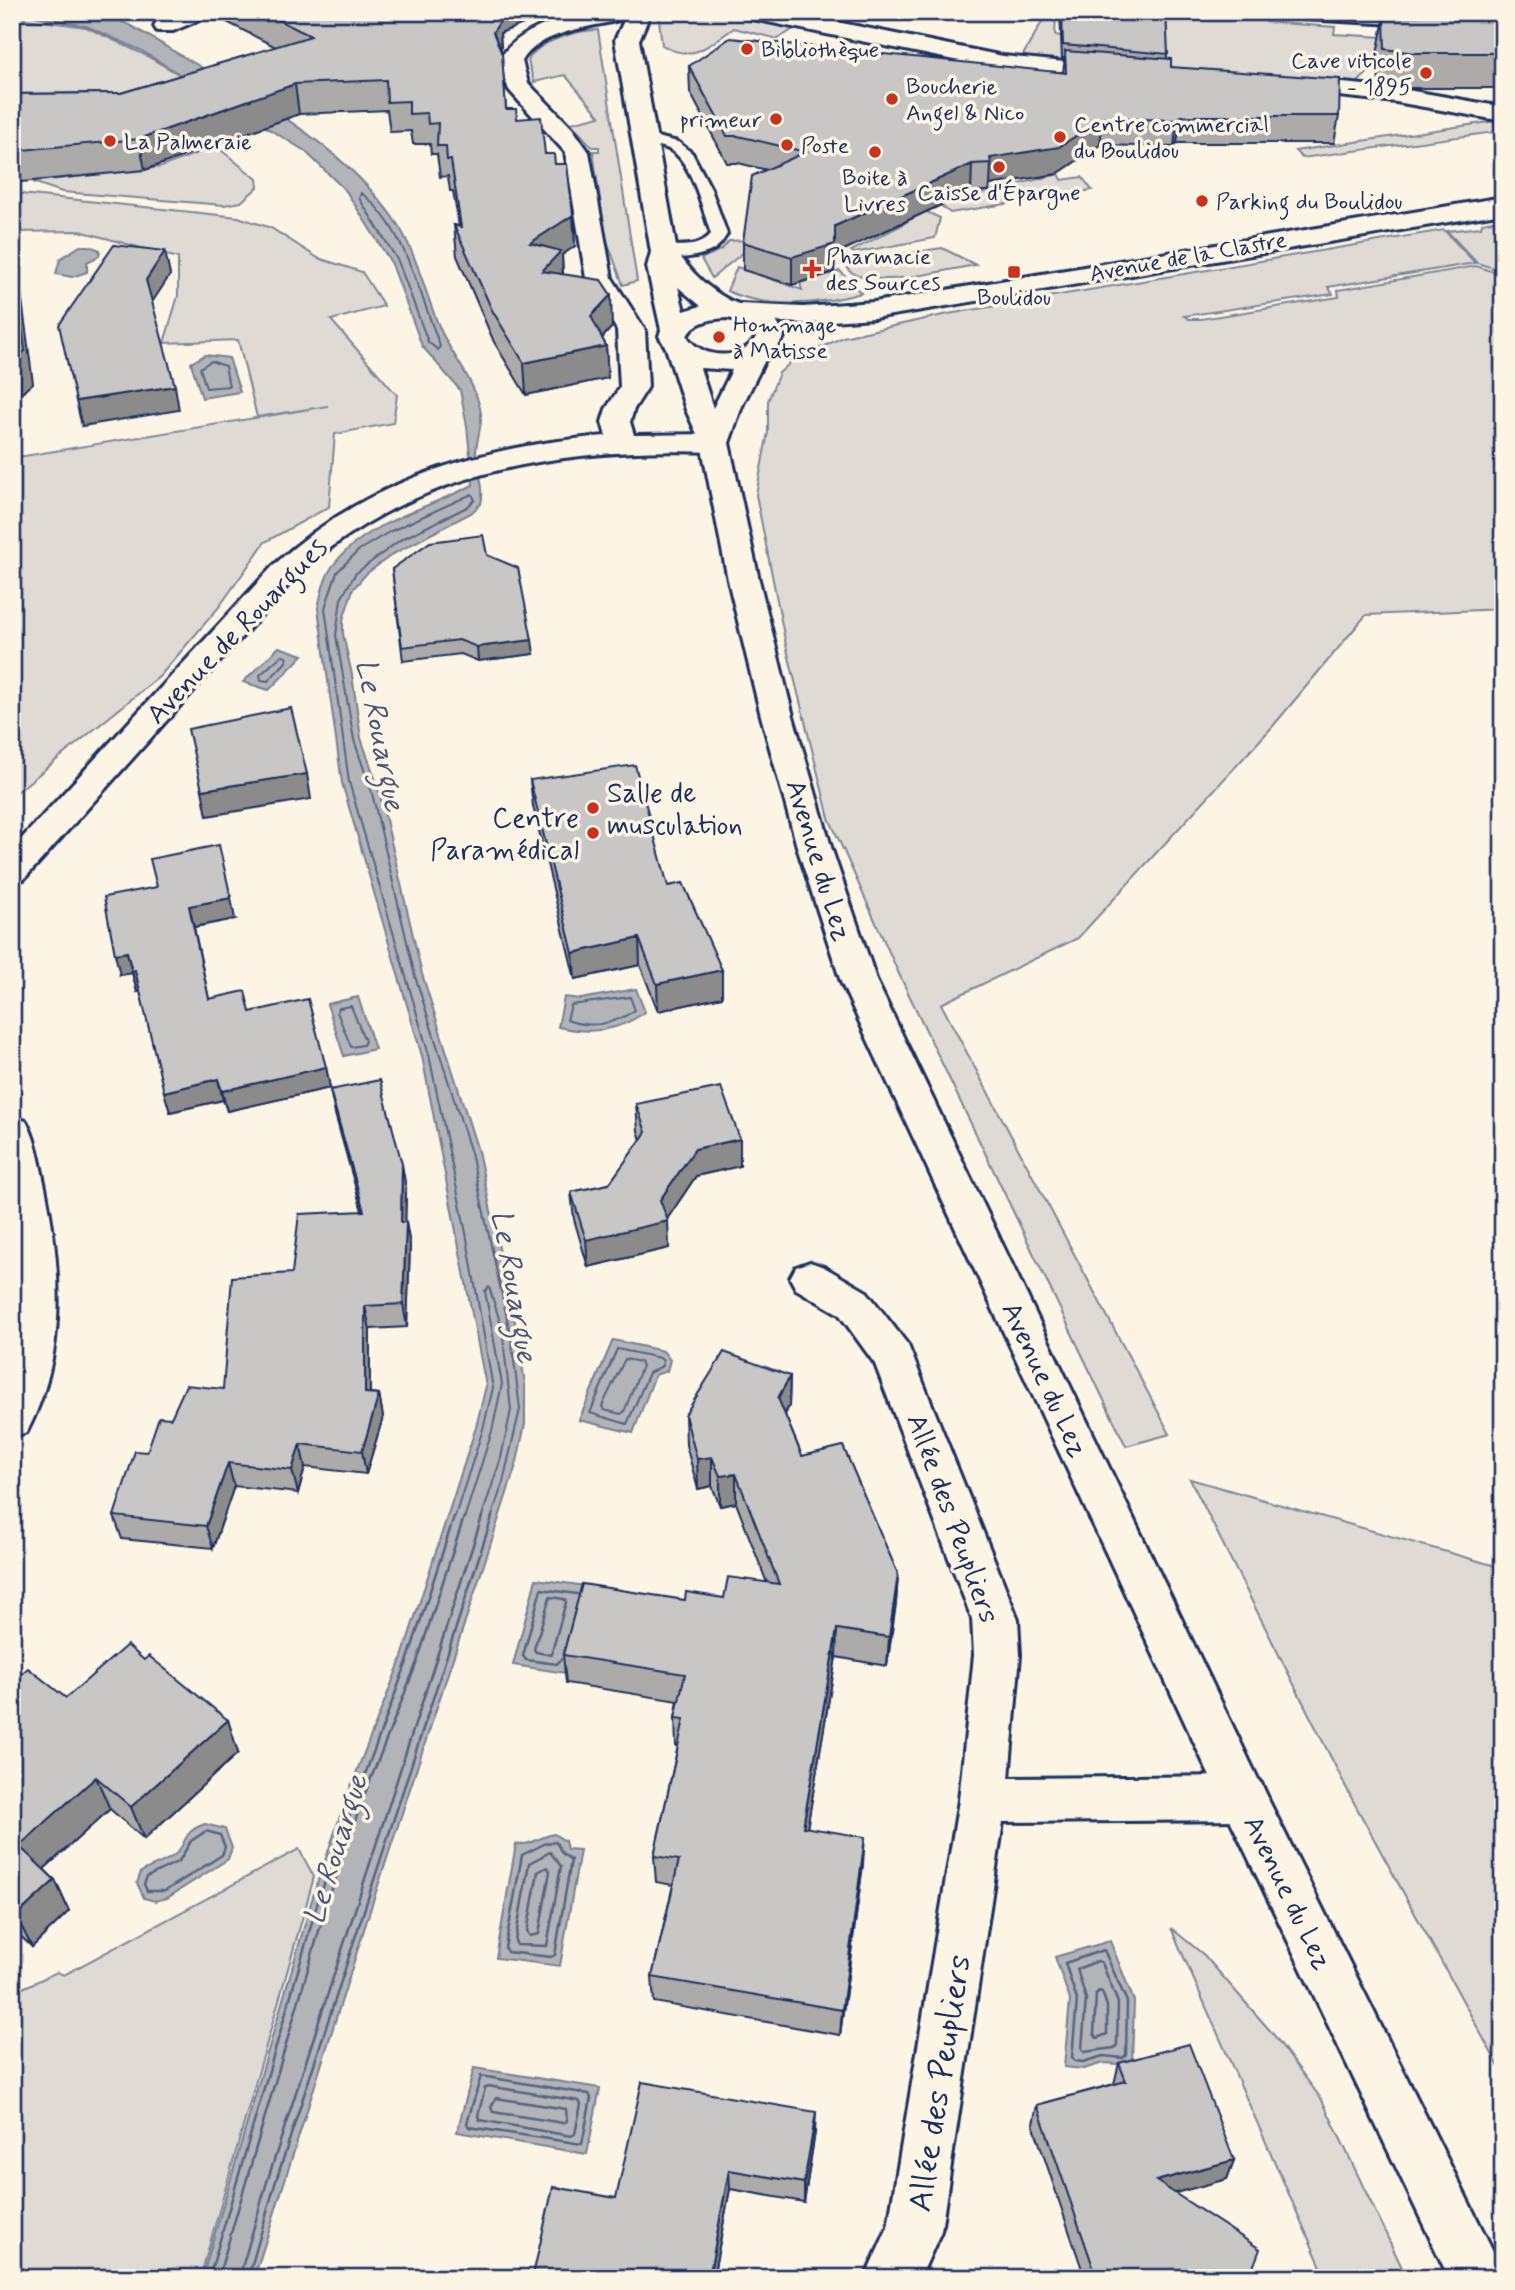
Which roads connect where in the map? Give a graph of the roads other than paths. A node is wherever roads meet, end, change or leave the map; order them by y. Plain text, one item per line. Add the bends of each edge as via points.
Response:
1 (198, 12) edge
2 (640, 12) edge
3 (754, 12) edge
4 (1305, 12) edge
5 (610, 14) edge
6 (1503, 23) edge
7 (165, 26) dead end
8 (627, 40) junction
9 (1145, 76) edge
10 (1270, 84) edge
11 (1503, 114) edge
12 (644, 139) junction
13 (1503, 205) edge
14 (664, 252) junction
15 (874, 310) junction
16 (735, 311) junction
17 (677, 339) junction
18 (759, 352) junction
19 (625, 443) junction
20 (715, 443) junction
21 (12, 871) edge
22 (12, 1131) edge
23 (810, 1278) dead end
24 (12, 1420) edge
25 (1244, 1798) junction
26 (983, 1800) junction
27 (892, 2278) edge
28 (1478, 2278) edge

1 - 7 street
2 - 8 street
3 - 9 street via 1003,63
4 - 6 street
5 - 8 street
5 - 19 street via 541,34 517,48 510,61 517,85 577,152 599,278 631,330 634,387 616,422
8 - 12 street, Avenue de la Clastre
10 - 11 street via 1396,95
12 - 14 street, Avenue de la Clastre
12 - 14 lane via 684,154 719,234 703,249
13 - 15 street, Avenue de la Clastre
14 - 16 street, Avenue de la Clastre via 708,300
14 - 17 street, Avenue de la Clastre via 660,267
15 - 16 street, Avenue de la Clastre via 803,315
15 - 18 street, Avenue de la Clastre
16 - 17 street via 694,315 682,321
16 - 18 street via 767,326 769,341
17 - 18 street, Avenue de la Clastre via 695,357 716,361
17 - 20 street, Avenue du Lez
18 - 20 street via 728,406
19 - 20 street, Avenue de Rouargues
19 - 21 street, Avenue de Rouargues via 558,448 474,465 425,481 322,537 303,552
20 - 25 street, Avenue du Lez via 768,684 816,856 859,982
22 - 24 street via 38,1279 37,1333 26,1386
23 - 26 street, Allée des Peupliers via 853,1303 893,1357 995,1619 997,1654
25 - 26 street
25 - 28 street, Avenue du Lez
26 - 27 street, Allée des Peupliers via 914,2231

